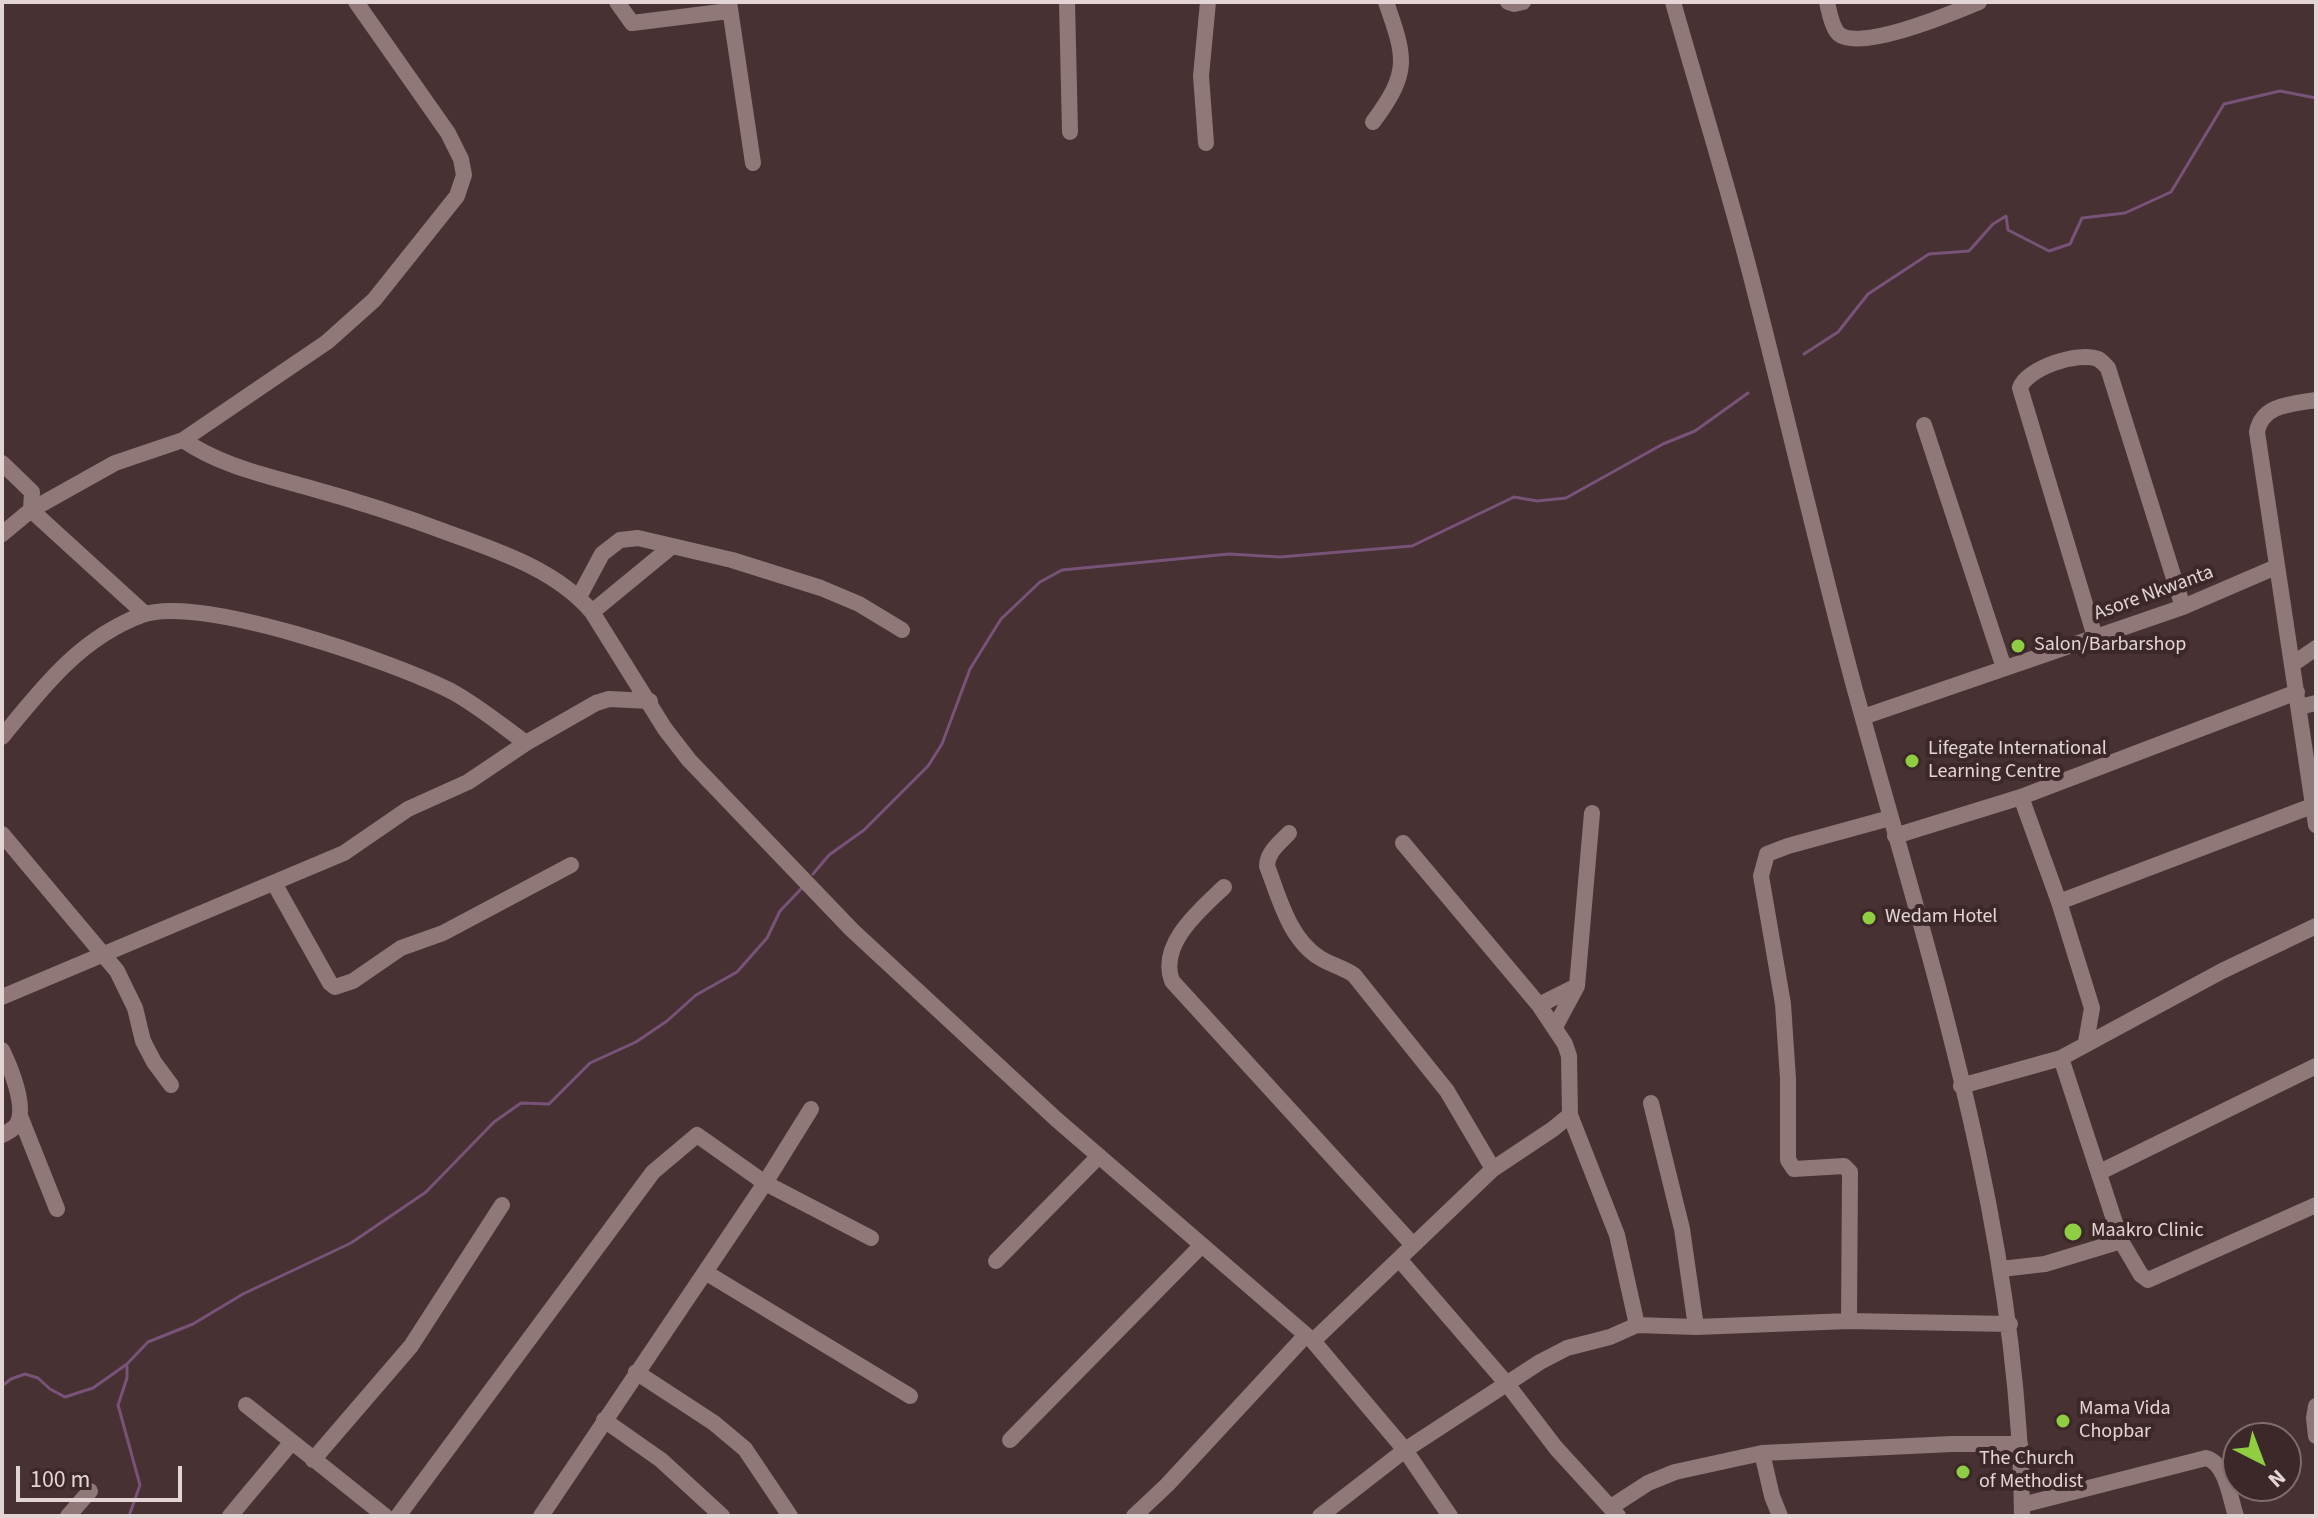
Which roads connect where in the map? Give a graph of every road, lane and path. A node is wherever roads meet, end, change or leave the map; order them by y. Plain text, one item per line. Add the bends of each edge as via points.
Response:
1 (356, 2) edge
2 (617, 2) edge
3 (1067, 2) edge
4 (1208, 2) edge
5 (1386, 2) edge
6 (1508, 2) edge
7 (1523, 2) edge
8 (1673, 2) edge
9 (1827, 2) edge
10 (1979, 2) edge
11 (729, 6) edge
12 (1373, 122) dead end
13 (1070, 132) dead end
14 (1206, 143) dead end
15 (753, 163) dead end
16 (2316, 400) edge
17 (1924, 425) dead end
18 (183, 440) junction
19 (2, 463) edge
20 (31, 510) junction
21 (2, 534) edge
22 (671, 547) junction
23 (2276, 567) junction
24 (579, 597) junction
25 (2183, 607) junction
26 (592, 612) junction
27 (145, 614) junction
28 (902, 630) dead end
29 (2095, 637) junction
30 (2316, 648) edge
31 (2293, 664) junction
32 (2004, 668) junction
33 (2298, 699) junction
34 (650, 701) junction
35 (2316, 703) edge
36 (1863, 717) junction
37 (2, 737) edge
38 (526, 743) junction
39 (2021, 797) junction
40 (2312, 806) junction
41 (1592, 813) dead end
42 (1890, 818) junction
43 (2316, 825) edge
44 (1289, 833) dead end
45 (2, 834) edge
46 (1895, 836) junction
47 (1403, 843) dead end
48 (571, 865) dead end
49 (274, 883) junction
50 (1224, 887) dead end
51 (2059, 902) junction
52 (2316, 926) edge
53 (106, 954) junction
54 (1577, 986) junction
55 (2, 997) edge
56 (1539, 1005) junction
57 (2092, 1008) junction
58 (1555, 1027) junction
59 (2114, 1027) junction
60 (2086, 1042) junction
61 (2, 1050) edge
62 (2061, 1058) junction
63 (2316, 1066) edge
64 (171, 1085) dead end
65 (1961, 1086) junction
66 (1651, 1103) dead end
67 (811, 1109) dead end
68 (1570, 1115) junction
69 (20, 1116) junction
70 (1553, 1129) junction
71 (1574, 1132) junction
72 (2, 1135) edge
73 (1099, 1156) junction
74 (1493, 1169) junction
75 (2100, 1172) junction
76 (765, 1183) junction
77 (502, 1205) dead end
78 (2315, 1207) edge
79 (57, 1209) dead end
80 (871, 1238) dead end
81 (2121, 1241) junction
82 (1202, 1245) junction
83 (1413, 1245) junction
84 (1399, 1259) junction
85 (996, 1261) dead end
86 (2001, 1269) junction
87 (705, 1272) junction
88 (1849, 1321) junction
89 (2010, 1324) junction
90 (1637, 1325) junction
91 (1696, 1327) junction
92 (1309, 1338) junction
93 (636, 1372) junction
94 (1507, 1384) junction
95 (910, 1396) dead end
96 (246, 1405) dead end
97 (2316, 1406) edge
98 (604, 1420) junction
99 (2316, 1436) edge
100 (1010, 1440) dead end
101 (291, 1443) junction
102 (2020, 1444) junction
103 (1405, 1450) junction
104 (1762, 1453) junction
105 (313, 1460) junction
106 (90, 1491) dead end
107 (2022, 1510) edge
108 (1615, 1512) edge
109 (378, 1514) edge
110 (548, 1514) edge
111 (68, 1516) edge
112 (230, 1516) edge
113 (398, 1516) edge
114 (722, 1516) edge
115 (790, 1516) edge
116 (1134, 1516) edge
117 (1320, 1516) edge
118 (1450, 1516) edge
119 (1780, 1516) edge
120 (2236, 1516) edge

1 - 18 street via 448,133 464,175 457,196 356,319
2 - 11 street via 632,23
3 - 13 street
4 - 14 street via 1201,76
5 - 12 street via 1402,46 1401,69 1392,95
6 - 7 street
8 - 36 street via 1738,226
9 - 10 street via 1837,32 1854,40
11 - 15 street
16 - 23 street via 2276,408 2258,424
17 - 32 street
18 - 20 street via 115,463
18 - 24 street via 232,466 389,510 491,549 526,563
19 - 20 street via 32,492
20 - 21 street
20 - 27 street
22 - 24 street via 638,538 620,540 602,554
22 - 26 street
22 - 28 street via 821,588
23 - 25 street, Asore Nkwanta
23 - 31 street
24 - 26 street
25 - 29 street, Asore Nkwanta
25 - 29 street via 2108,368 2098,359 2082,358 2039,369 2023,379 2020,388
26 - 34 street
27 - 37 street via 76,653
27 - 38 street via 210,614 309,637 446,689
29 - 32 street, Asore Nkwanta
30 - 31 street
31 - 33 street
32 - 36 street, Asore Nkwanta
33 - 35 street
33 - 39 street
33 - 40 street
34 - 38 street via 596,703
34 - 73 street via 689,760 852,930
36 - 42 street
38 - 49 street via 468,782 408,809 344,853
39 - 46 street
39 - 51 street
40 - 43 street
40 - 51 street
41 - 54 street
42 - 46 street
42 - 88 street via 1767,854 1761,876 1783,1004 1788,1160 1794,1169 1844,1166 1850,1172
44 - 74 street via 1272,850 1267,866 1290,925 1320,958 1344,968 1362,985 1447,1091
45 - 53 street
46 - 65 street
47 - 56 street
48 - 49 street via 443,933 401,948 335,987
49 - 53 street
50 - 83 street via 1178,938 1168,971 1172,981
51 - 57 street
52 - 59 street
53 - 55 street
53 - 64 street via 135,1008 143,1041
54 - 56 street
54 - 58 street
56 - 58 street
57 - 59 street
57 - 60 street
58 - 68 street via 1569,1056
59 - 60 street
60 - 62 street
61 - 69 street via 19,1096
62 - 65 street
62 - 75 street
63 - 75 street
65 - 86 street
66 - 91 street via 1682,1229
67 - 76 street
68 - 70 street
68 - 71 street
69 - 72 street via 16,1127
69 - 79 street
70 - 71 street
70 - 74 street
71 - 90 street via 1617,1235
73 - 82 street
73 - 85 street
74 - 83 street
75 - 81 street
76 - 80 street
76 - 87 street
76 - 113 street via 702,1136 688,1140 653,1172
77 - 105 street via 411,1346
78 - 81 street via 2148,1280
81 - 86 street via 2045,1264
82 - 92 street
82 - 100 street
83 - 84 street
84 - 92 street
84 - 94 street
86 - 89 street
87 - 93 street
87 - 95 street
88 - 89 street
88 - 91 street
89 - 102 street
90 - 91 street
90 - 94 street via 1567,1348
92 - 103 street
92 - 116 street
93 - 98 street
93 - 115 street via 745,1449
94 - 103 street
94 - 108 street
96 - 101 street
97 - 99 street
98 - 110 street
98 - 114 street via 661,1460
101 - 105 street
101 - 112 street
102 - 104 street
102 - 107 street
103 - 117 street
103 - 118 street
104 - 108 street via 1675,1472 1648,1483
104 - 119 street
105 - 109 street
106 - 111 street
107 - 120 street via 2206,1458 2220,1468

